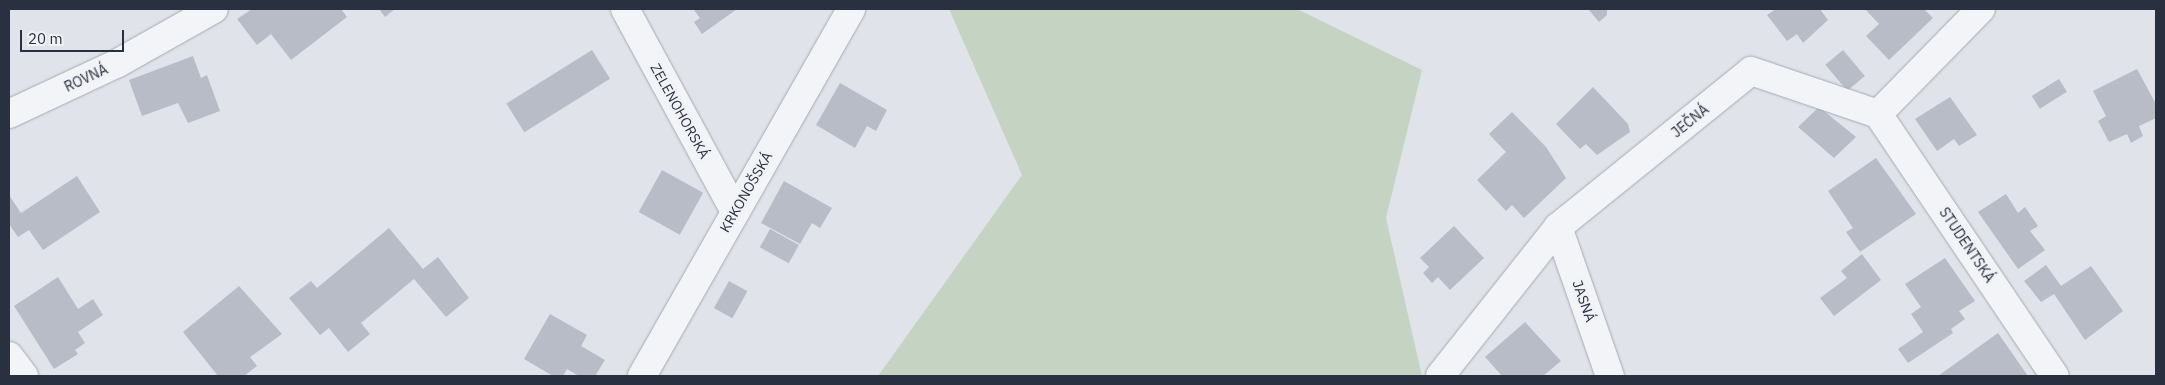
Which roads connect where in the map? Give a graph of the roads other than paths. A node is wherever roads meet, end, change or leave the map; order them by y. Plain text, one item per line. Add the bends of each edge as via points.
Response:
1 (214, 9) edge
2 (625, 9) edge
3 (851, 9) edge
4 (1981, 9) edge
5 (9, 114) edge
6 (1878, 114) junction
7 (735, 212) junction
8 (1558, 226) junction
9 (9, 356) edge
10 (24, 376) edge
11 (642, 376) edge
12 (1440, 376) edge
13 (1610, 376) edge
14 (2055, 376) edge

1 - 5 street, ROVNÁ via 118,63
2 - 7 street, ZELENOHORSKÁ
3 - 7 street, KRKONOŠSKÁ
4 - 6 street
6 - 8 street, JEČNÁ via 1751,72
6 - 14 street, STUDENTSKÁ
7 - 11 street, KRKONOŠSKÁ
8 - 12 street, JEČNÁ
8 - 13 street, JASNÁ
9 - 10 street

